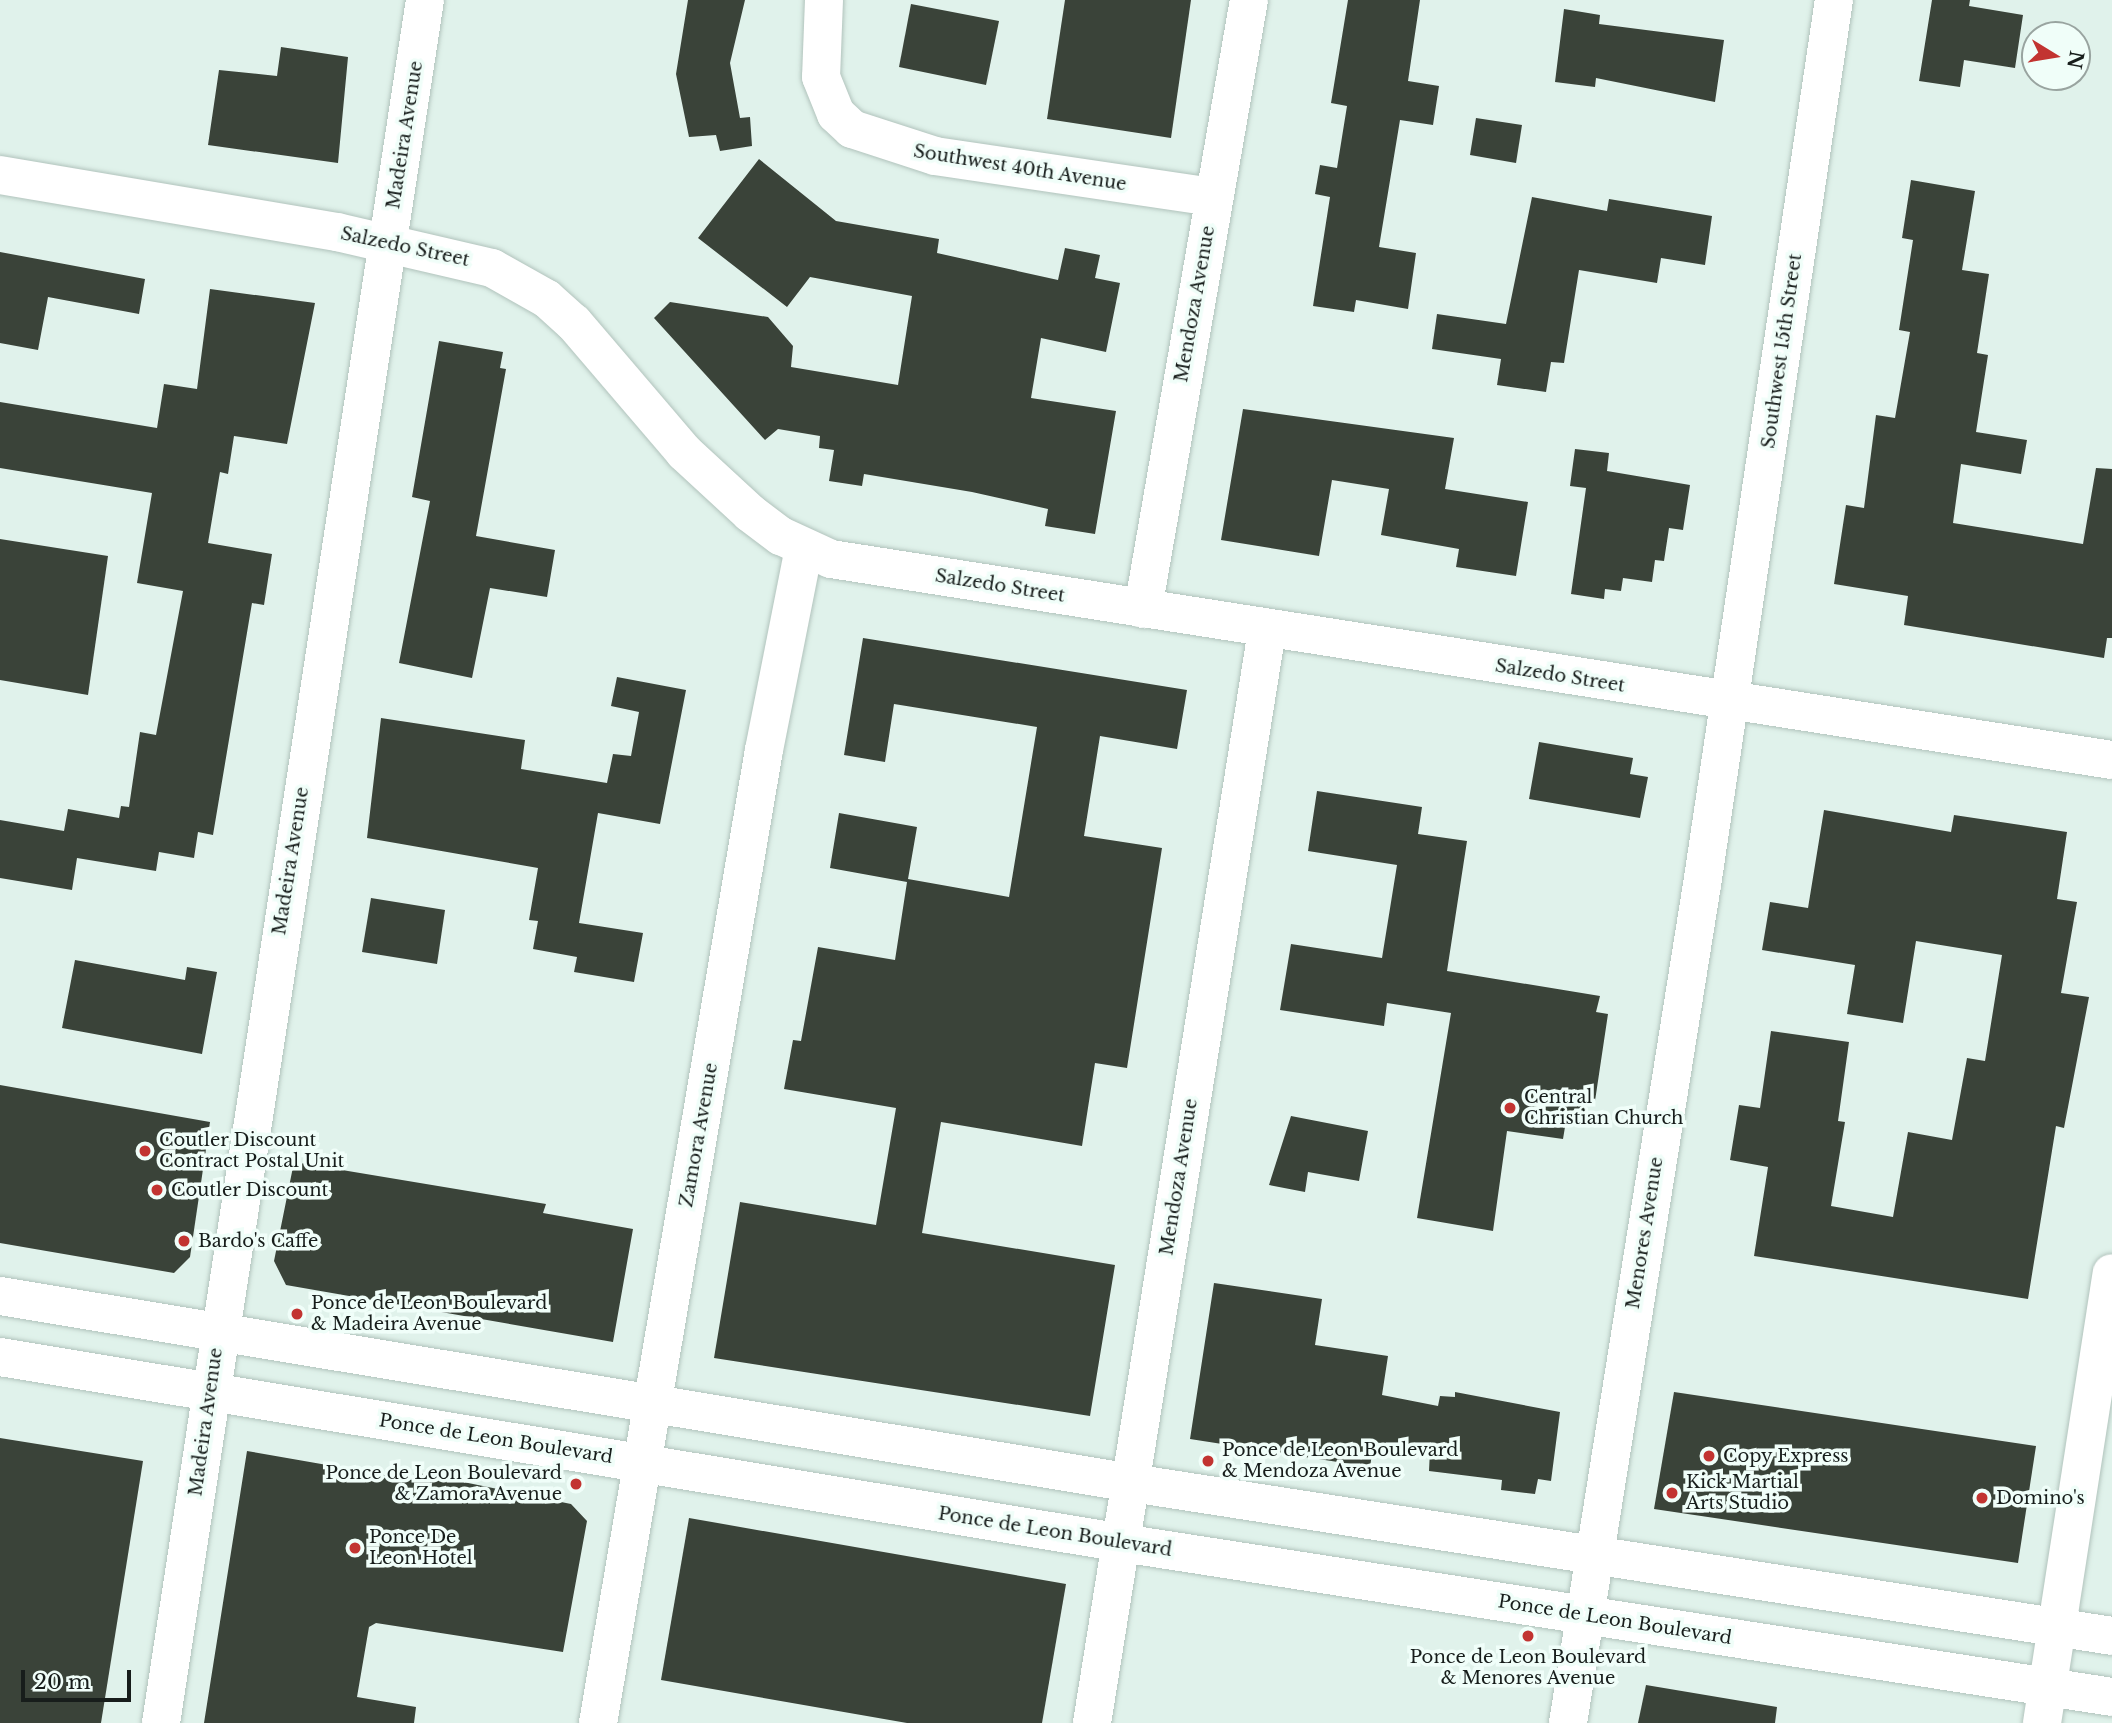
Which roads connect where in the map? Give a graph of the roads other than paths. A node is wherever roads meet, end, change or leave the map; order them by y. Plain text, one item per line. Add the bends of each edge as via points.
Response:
1 (425, 0) edge
2 (824, 0) edge
3 (1250, 0) edge
4 (1834, 0) edge
5 (0, 175) edge
6 (1214, 197) junction
7 (388, 242) junction
8 (804, 548) junction
9 (1143, 608) junction
10 (1267, 631) junction
11 (1730, 702) junction
12 (2112, 760) edge
13 (2112, 1273) edge
14 (0, 1296) edge
15 (220, 1331) junction
16 (0, 1357) edge
17 (210, 1391) junction
18 (654, 1405) junction
19 (643, 1463) junction
20 (1132, 1483) junction
21 (1122, 1543) junction
22 (1595, 1554) junction
23 (1586, 1614) junction
24 (2057, 1628) junction
25 (2112, 1636) edge
26 (2112, 1697) edge
27 (2045, 1705) edge
28 (161, 1723) edge
29 (598, 1723) edge
30 (1092, 1723) edge
31 (1567, 1723) edge

1 - 7 street, Madeira Avenue
2 - 6 street, Southwest 40th Avenue via 817,55 836,114 852,129 899,149
3 - 6 street, Mendoza Avenue
4 - 11 street, Southwest 15th Street
5 - 7 street, Salzedo Street
6 - 9 street, Mendoza Avenue
7 - 8 street, Salzedo Street via 492,268 547,299 719,486
7 - 15 street, Madeira Avenue
8 - 9 street, Salzedo Street via 862,565
8 - 18 street, Zamora Avenue via 764,750
9 - 10 street, Salzedo Street
10 - 11 street, Salzedo Street
10 - 20 street, Mendoza Avenue
11 - 12 street, Salzedo Street
11 - 22 street, Menores Avenue
13 - 24 street
14 - 15 street
15 - 17 street, Madeira Avenue
15 - 18 street
16 - 17 street, Ponce de Leon Boulevard
17 - 19 street, Ponce de Leon Boulevard
17 - 28 street, Madeira Avenue
18 - 19 street, Zamora Avenue
18 - 20 street
19 - 21 street, Ponce de Leon Boulevard
19 - 29 street, Zamora Avenue
20 - 21 street, Mendoza Avenue
20 - 22 street
21 - 23 street, Ponce de Leon Boulevard
21 - 30 street, Mendoza Avenue
22 - 23 street, Menores Avenue
22 - 24 street
23 - 27 street, Ponce de Leon Boulevard
23 - 31 street, Menores Avenue
24 - 25 street
24 - 27 street
26 - 27 street, Ponce de Leon Boulevard

